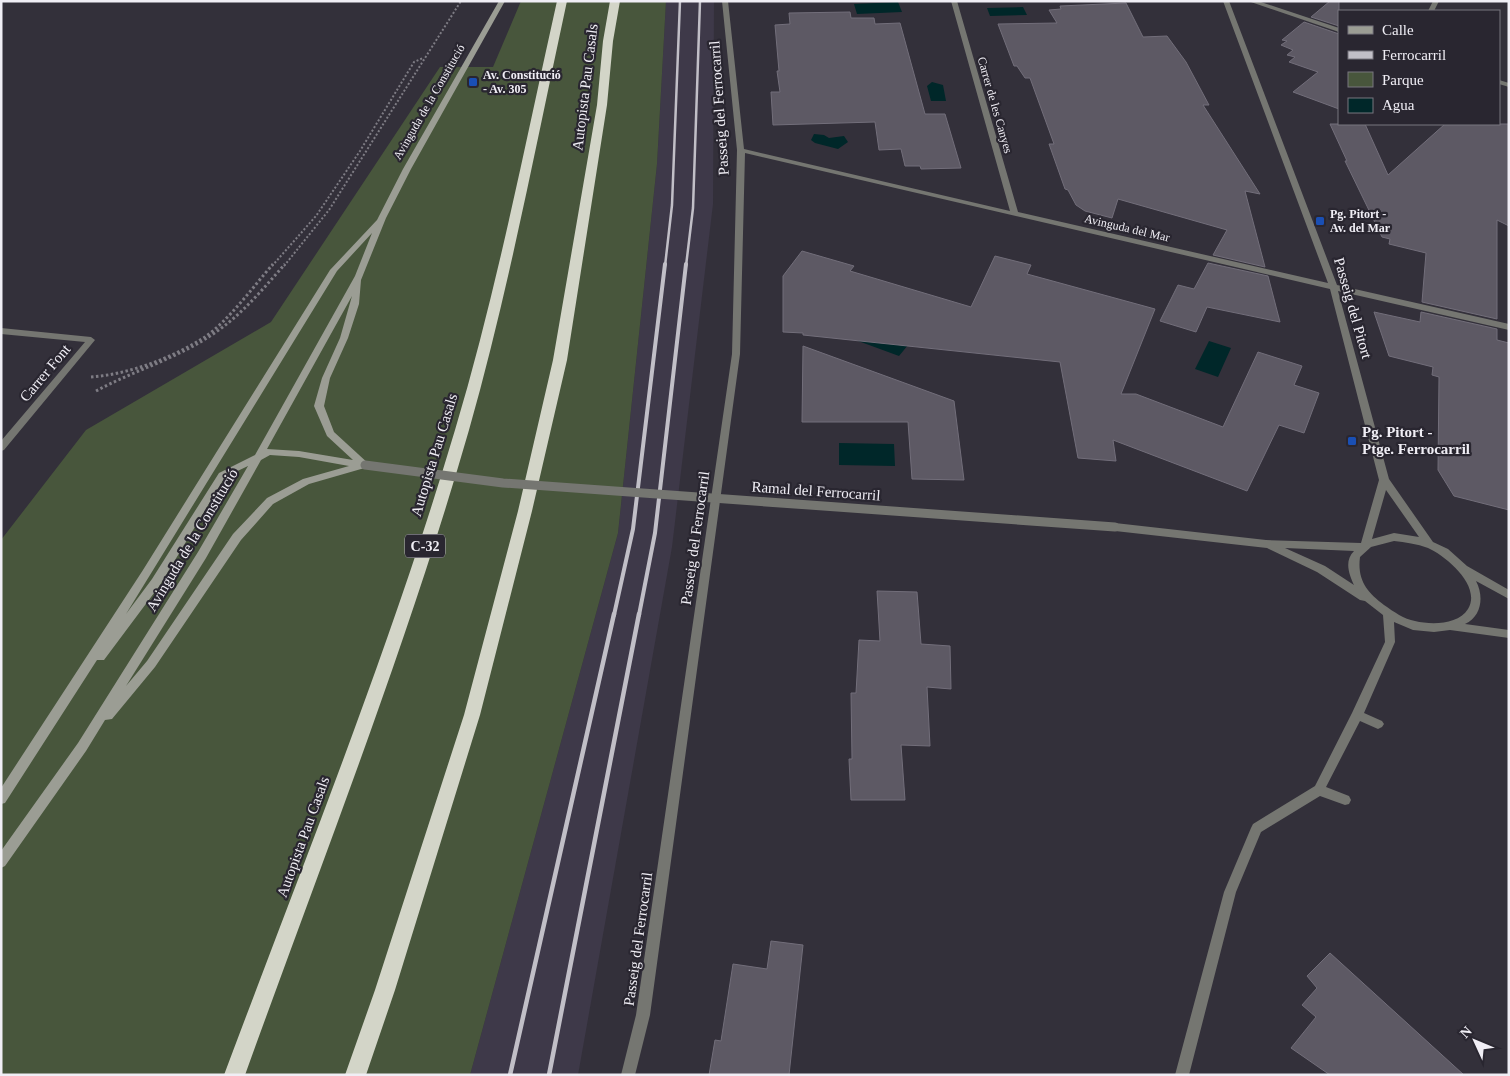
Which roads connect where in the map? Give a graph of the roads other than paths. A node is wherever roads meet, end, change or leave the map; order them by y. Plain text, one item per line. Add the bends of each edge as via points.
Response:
1 (502, 1) edge
2 (562, 1) edge
3 (615, 1) edge
4 (725, 1) edge
5 (954, 1) edge
6 (1226, 1) edge
7 (1251, 1) edge
8 (1338, 30) edge
9 (741, 150) junction
10 (1015, 214) junction
11 (382, 218) junction
12 (358, 276) junction
13 (1333, 286) junction
14 (1509, 327) edge
15 (1, 331) edge
16 (1, 448) edge
17 (257, 459) junction
18 (365, 465) junction
19 (1384, 480) junction
20 (1266, 544) junction
21 (1429, 544) junction
22 (1363, 546) junction
23 (1466, 570) junction
24 (1509, 595) edge
25 (1371, 602) junction
26 (1388, 614) junction
27 (1450, 626) junction
28 (1509, 634) edge
29 (1357, 715) junction
30 (1378, 724) dead end
31 (45, 730) junction
32 (82, 747) junction
33 (1319, 790) junction
34 (1, 799) edge
35 (1345, 800) dead end
36 (1, 862) edge
37 (234, 1075) edge
38 (355, 1075) edge
39 (628, 1075) edge
40 (1182, 1075) edge

1 - 11 street, Avinguda de la Constitució
2 - 37 highway, Autopista Pau Casals / C-32 via 505,259 462,429 405,610
3 - 38 highway, Autopista Pau Casals via 602,105 560,360 525,511 472,715
4 - 9 street, Passeig del Ferrocarril
5 - 10 street, Carrer de les Canyes
6 - 13 street, Passeig del Pitort
7 - 8 street
9 - 10 street, Avinguda del Mar
9 - 39 street, Passeig del Ferrocarril via 736,354 643,1015
10 - 13 street, Avinguda del Mar
11 - 12 street, Avinguda de la Constitució
11 - 31 street, Avinguda de la Constitució via 334,270
12 - 17 street, Avinguda de la Constitució
12 - 18 street via 355,304 326,378 319,406 330,434
13 - 14 street, Avinguda del Mar
13 - 19 street, Passeig del Pitort
15 - 16 street, Carrer Font via 91,340
17 - 18 street via 269,452
17 - 31 street via 222,475 156,582
17 - 32 street, Avinguda de la Constitució via 202,555
18 - 20 street, Ramal del Ferrocarril, bridge via 503,483 1115,527
18 - 32 street via 306,481 270,501 236,537 151,664
19 - 21 street
19 - 22 street
20 - 22 street
20 - 25 street via 1321,569
21 - 22 street via 1394,537 1378,538
21 - 23 street
22 - 25 street via 1354,559 1353,572 1359,587
23 - 24 street
23 - 27 street via 1478,598 1474,611 1465,620
25 - 26 street
26 - 27 street via 1410,624 1431,628
26 - 29 street via 1390,642
27 - 28 street
29 - 30 street
29 - 33 street
31 - 34 street, Avinguda de la Constitució
32 - 36 street, Avinguda de la Constitució
33 - 35 street
33 - 40 street via 1257,828 1230,892

